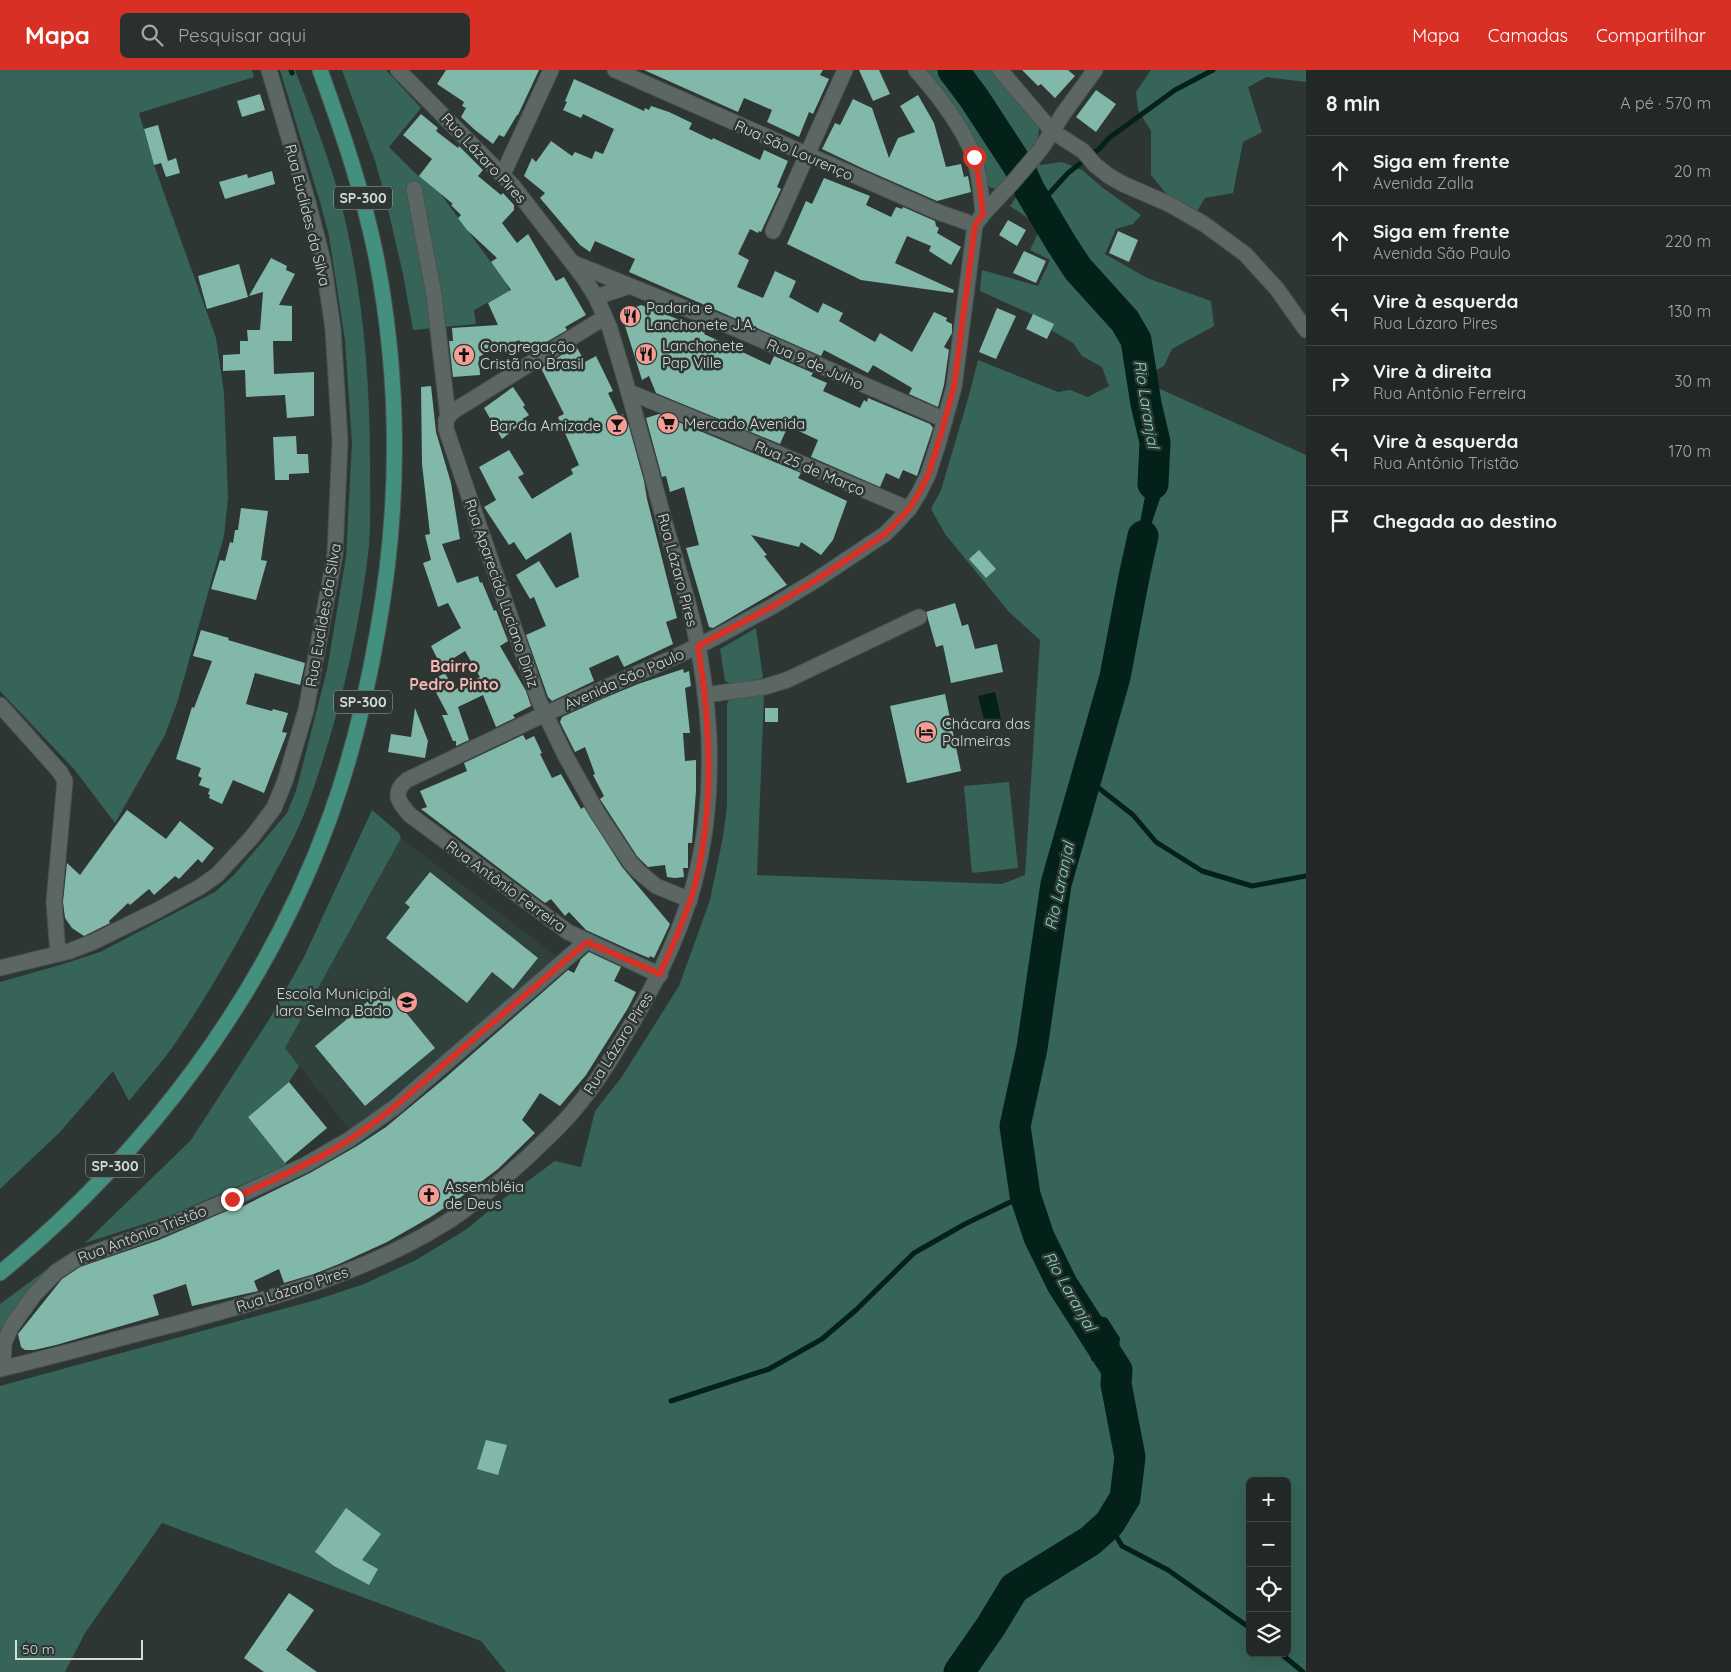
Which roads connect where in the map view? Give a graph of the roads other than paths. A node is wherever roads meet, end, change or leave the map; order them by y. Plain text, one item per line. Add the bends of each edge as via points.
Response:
1 (269, 70) edge
2 (320, 70) edge
3 (398, 70) edge
4 (551, 70) edge
5 (615, 70) edge
6 (845, 70) edge
7 (916, 70) edge
8 (1000, 70) edge
9 (1095, 70) edge
10 (1052, 131) junction
11 (807, 156) junction
12 (503, 174) junction
13 (414, 189) dead end
14 (979, 220) junction
15 (773, 232) dead end
16 (573, 263) junction
17 (630, 286) junction
18 (596, 297) junction
19 (605, 317) junction
20 (1306, 330) edge
21 (629, 392) junction
22 (448, 417) junction
23 (945, 420) junction
24 (909, 509) junction
25 (919, 617) dead end
26 (698, 646) junction
27 (705, 695) junction
28 (0, 705) edge
29 (545, 714) junction
30 (398, 791) joint
31 (690, 900) junction
32 (587, 942) junction
33 (58, 954) junction
34 (0, 968) edge
35 (660, 974) junction
36 (0, 1273) edge
37 (1, 1369) edge

1 - 33 street, Rua Euclides da Silva via 323,261 333,329 339,432 335,554 306,710 274,808 217,875 110,935
2 - 36 main road, SP-300 via 362,194 376,259 393,391 392,531 386,586 369,681 352,749 330,817 303,883 236,1008 191,1074 106,1176 56,1226
3 - 12 street, Rua Lázaro Pires
4 - 12 street
5 - 11 street, Rua São Lourenço
6 - 11 street
7 - 14 street, Avenida São Paulo via 968,144 978,173
8 - 10 street
9 - 10 street
10 - 14 street via 1034,158
10 - 20 street via 1083,151 1095,165 1123,184 1204,224 1245,254
11 - 14 street, Rua São Lourenço via 938,212
11 - 15 street
12 - 16 street, Rua Lázaro Pires
13 - 22 street, Rua Aparecido Luciano Diniz via 434,295
14 - 23 street, Avenida São Paulo via 957,372
16 - 17 street, Rua 9 de Julho
16 - 18 street, Rua Lázaro Pires
17 - 18 street
17 - 23 street, Rua 9 de Julho
18 - 19 street, Rua Lázaro Pires
19 - 21 street, Rua Lázaro Pires
19 - 22 street
21 - 24 street, Rua 25 de Março
21 - 26 street, Rua Lázaro Pires
22 - 29 street, Rua Aparecido Luciano Diniz via 449,438
23 - 24 street, Avenida São Paulo via 928,475
24 - 26 street, Avenida São Paulo via 885,534 816,580
25 - 27 street via 787,680 764,687
26 - 27 street, Rua Lázaro Pires
26 - 29 street, Avenida São Paulo
27 - 31 street, Rua Lázaro Pires via 709,738 707,805 699,868
28 - 33 street via 65,781 54,902
29 - 30 street, Avenida São Paulo via 407,780
29 - 31 street, Rua Aparecido Luciano Diniz via 589,799 630,862 656,886
30 - 32 street, Rua Antônio Ferreira via 400,805 410,815 568,932
31 - 35 street, Rua Lázaro Pires
32 - 35 street, Rua Antônio Ferreira
32 - 37 street, Rua Antônio Tristão via 394,1107 350,1139 305,1165 232,1199 76,1259 56,1272 11,1327 4,1343
33 - 34 street, Rua Euclides da Silva
35 - 37 street, Rua Lázaro Pires via 622,1040 575,1110 499,1182 447,1222 387,1254 304,1288

